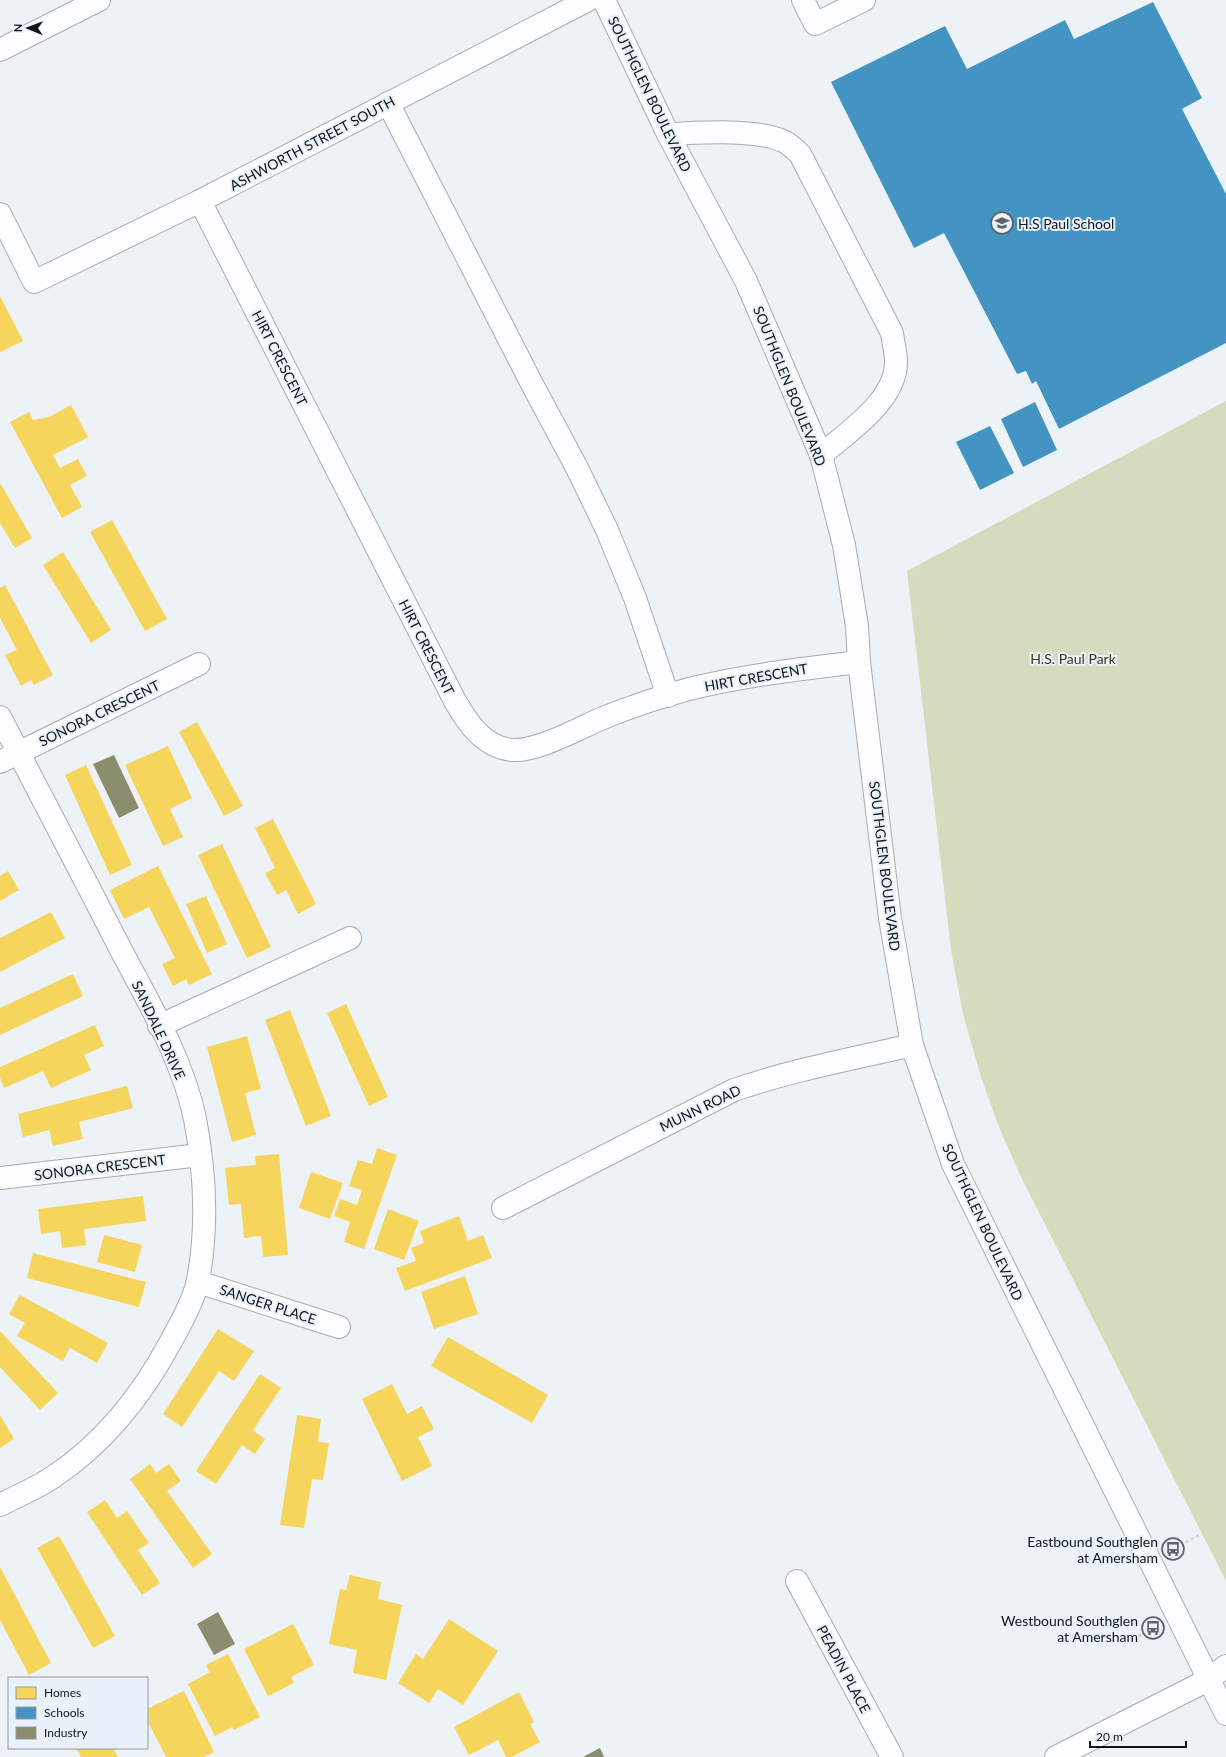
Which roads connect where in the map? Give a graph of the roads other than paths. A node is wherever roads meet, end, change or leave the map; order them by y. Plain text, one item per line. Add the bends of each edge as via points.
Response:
1 (98, 0) edge
2 (588, 0) edge
3 (604, 0) edge
4 (803, 0) edge
5 (864, 0) edge
6 (0, 50) edge
7 (388, 103) junction
8 (668, 134) junction
9 (200, 201) junction
10 (0, 214) edge
11 (821, 455) junction
12 (859, 662) junction
13 (199, 664) dead end
14 (668, 696) junction
15 (0, 716) edge
16 (9, 757) edge
17 (350, 938) dead end
18 (160, 1026) junction
19 (912, 1045) junction
20 (200, 1155) junction
21 (0, 1178) edge
22 (503, 1208) dead end
23 (198, 1282) junction
24 (339, 1327) dead end
25 (0, 1506) edge
26 (797, 1581) dead end
27 (1226, 1666) edge
28 (1208, 1680) junction
29 (1226, 1714) edge
30 (892, 1757) edge
31 (1056, 1757) edge

1 - 6 street
2 - 7 street, ASHWORTH STREET SOUTH
3 - 8 street, SOUTHGLEN BOULEVARD
4 - 5 street via 815,24
7 - 9 street, ASHWORTH STREET SOUTH
7 - 14 street via 607,530 635,598
8 - 11 street, SOUTHGLEN BOULEVARD via 746,281
8 - 11 street via 730,132 769,137 785,142 800,154 892,333 896,362 891,388 865,418
9 - 10 street, ASHWORTH STREET SOUTH via 34,282
9 - 14 street, HIRT CRESCENT via 455,701 480,736 494,745 511,750 526,750 603,718
11 - 12 street, SOUTHGLEN BOULEVARD via 844,545 857,626
12 - 14 street, HIRT CRESCENT via 768,673
12 - 19 street, SOUTHGLEN BOULEVARD via 890,918
13 - 16 street, SONORA CRESCENT
15 - 16 street, SANDALE DRIVE
16 - 18 street, SANDALE DRIVE
17 - 18 street
18 - 20 street, SANDALE DRIVE via 179,1066 195,1118
19 - 22 street, MUNN ROAD via 774,1076 734,1090
19 - 28 street, SOUTHGLEN BOULEVARD via 953,1164
20 - 21 street, SONORA CRESCENT
20 - 23 street, SANDALE DRIVE via 204,1228
23 - 24 street, SANGER PLACE
23 - 25 street, SANDALE DRIVE via 168,1348 129,1407 91,1447 52,1478
26 - 30 street, PEADIN PLACE
27 - 28 street
28 - 29 street, SOUTHGLEN BOULEVARD
28 - 31 street

